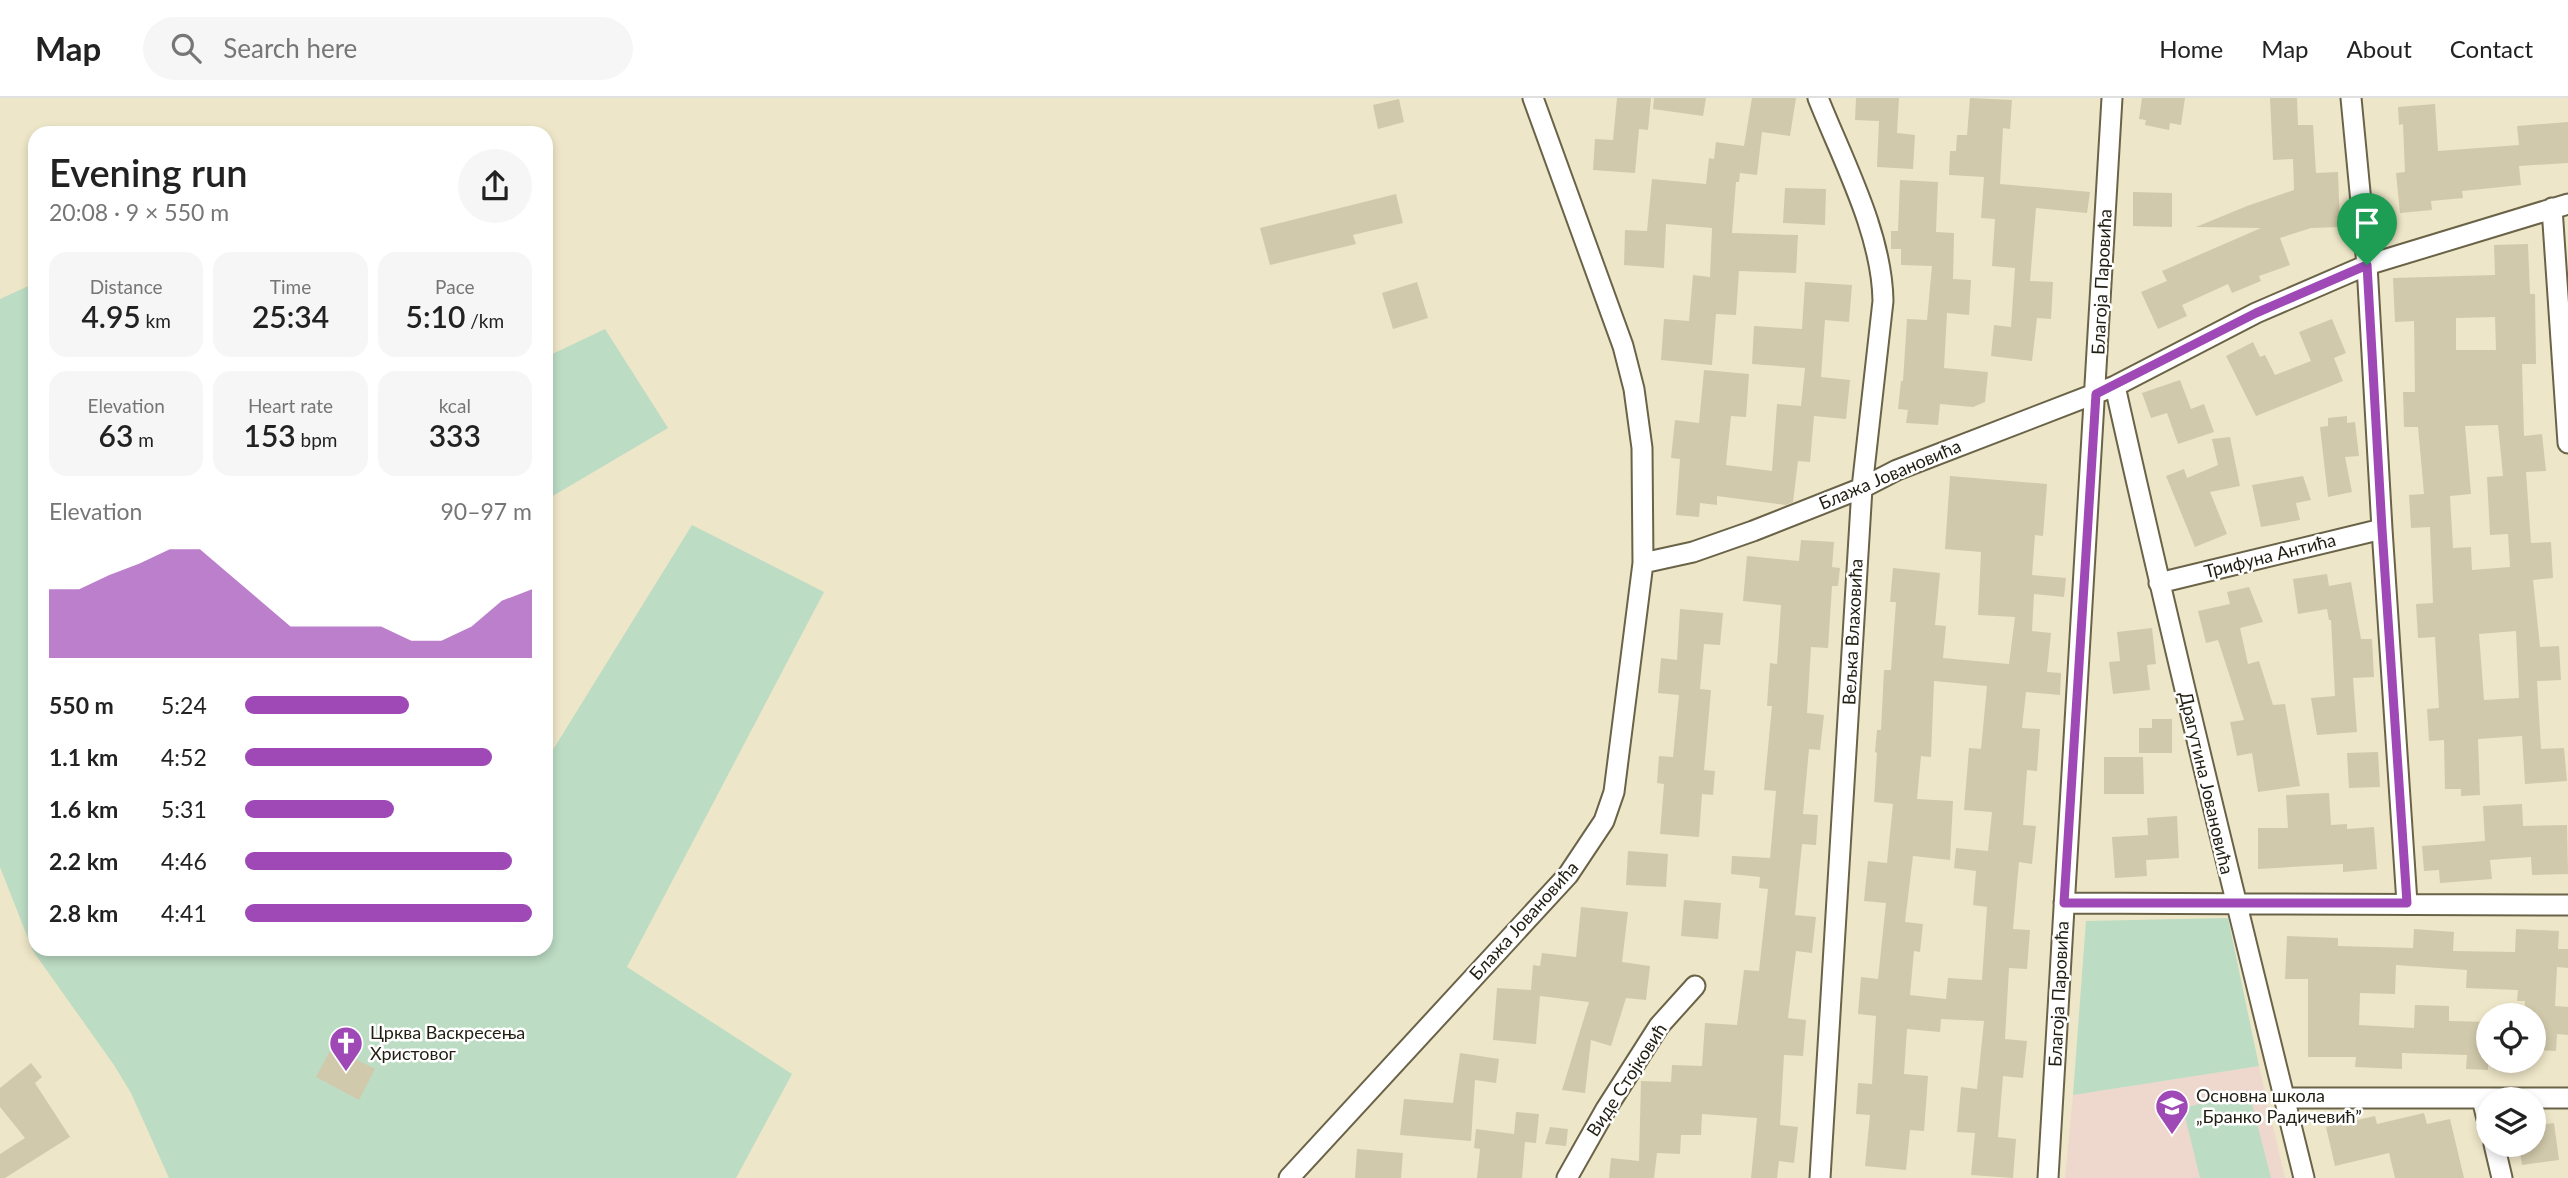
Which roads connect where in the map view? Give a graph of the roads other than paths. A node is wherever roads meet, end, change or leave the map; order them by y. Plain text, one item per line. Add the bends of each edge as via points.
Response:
1 (1533, 98) edge
2 (1818, 98) edge
3 (2112, 98) edge
4 (2351, 98) edge
5 (2560, 206) edge
6 (2367, 265) junction
7 (2115, 386) junction
8 (2096, 394) junction
9 (2568, 443) edge
10 (1862, 488) junction
11 (2382, 529) junction
12 (1643, 563) junction
13 (2159, 583) junction
14 (2064, 903) junction
15 (2407, 903) junction
16 (2235, 904) junction
17 (2568, 905) edge
18 (1695, 986) dead end
19 (2284, 1098) junction
20 (2546, 1098) edge
21 (2568, 1098) edge
22 (2476, 1099) edge
23 (2497, 1157) edge
24 (1289, 1178) edge
25 (1567, 1178) edge
26 (1820, 1178) edge
27 (2048, 1178) edge
28 (2304, 1178) edge
29 (2502, 1178) edge

1 - 12 street, Блажа Јовановића via 1623,346 1634,389 1642,448
2 - 10 street, Вељка Влаховића via 1877,250 1883,279
3 - 8 street, Благоја Паровића
4 - 6 street
5 - 6 street, Блажа Јовановића
5 - 9 street
6 - 7 street, Блажа Јовановића via 2256,313
6 - 11 street
7 - 8 street, Блажа Јовановића
7 - 13 street, Драгутина Јовановића
8 - 10 street, Блажа Јовановића via 1897,470
8 - 14 street, Благоја Паровића
10 - 12 street, Блажа Јовановића via 1693,552
10 - 26 street, Вељка Влаховића
11 - 13 street, Трифуна Антића
11 - 15 street
12 - 24 street, Блажа Јовановића via 1622,745 1604,821 1568,876
13 - 16 street, Драгутина Јовановића
14 - 16 street
14 - 27 street, Благоја Паровића
15 - 16 street
15 - 17 street
16 - 19 street, Драгутина Јовановића
18 - 25 street, Виде Стојковић via 1659,1026
19 - 22 street
19 - 28 street, Драгутина Јовановића
20 - 21 street
23 - 29 street

